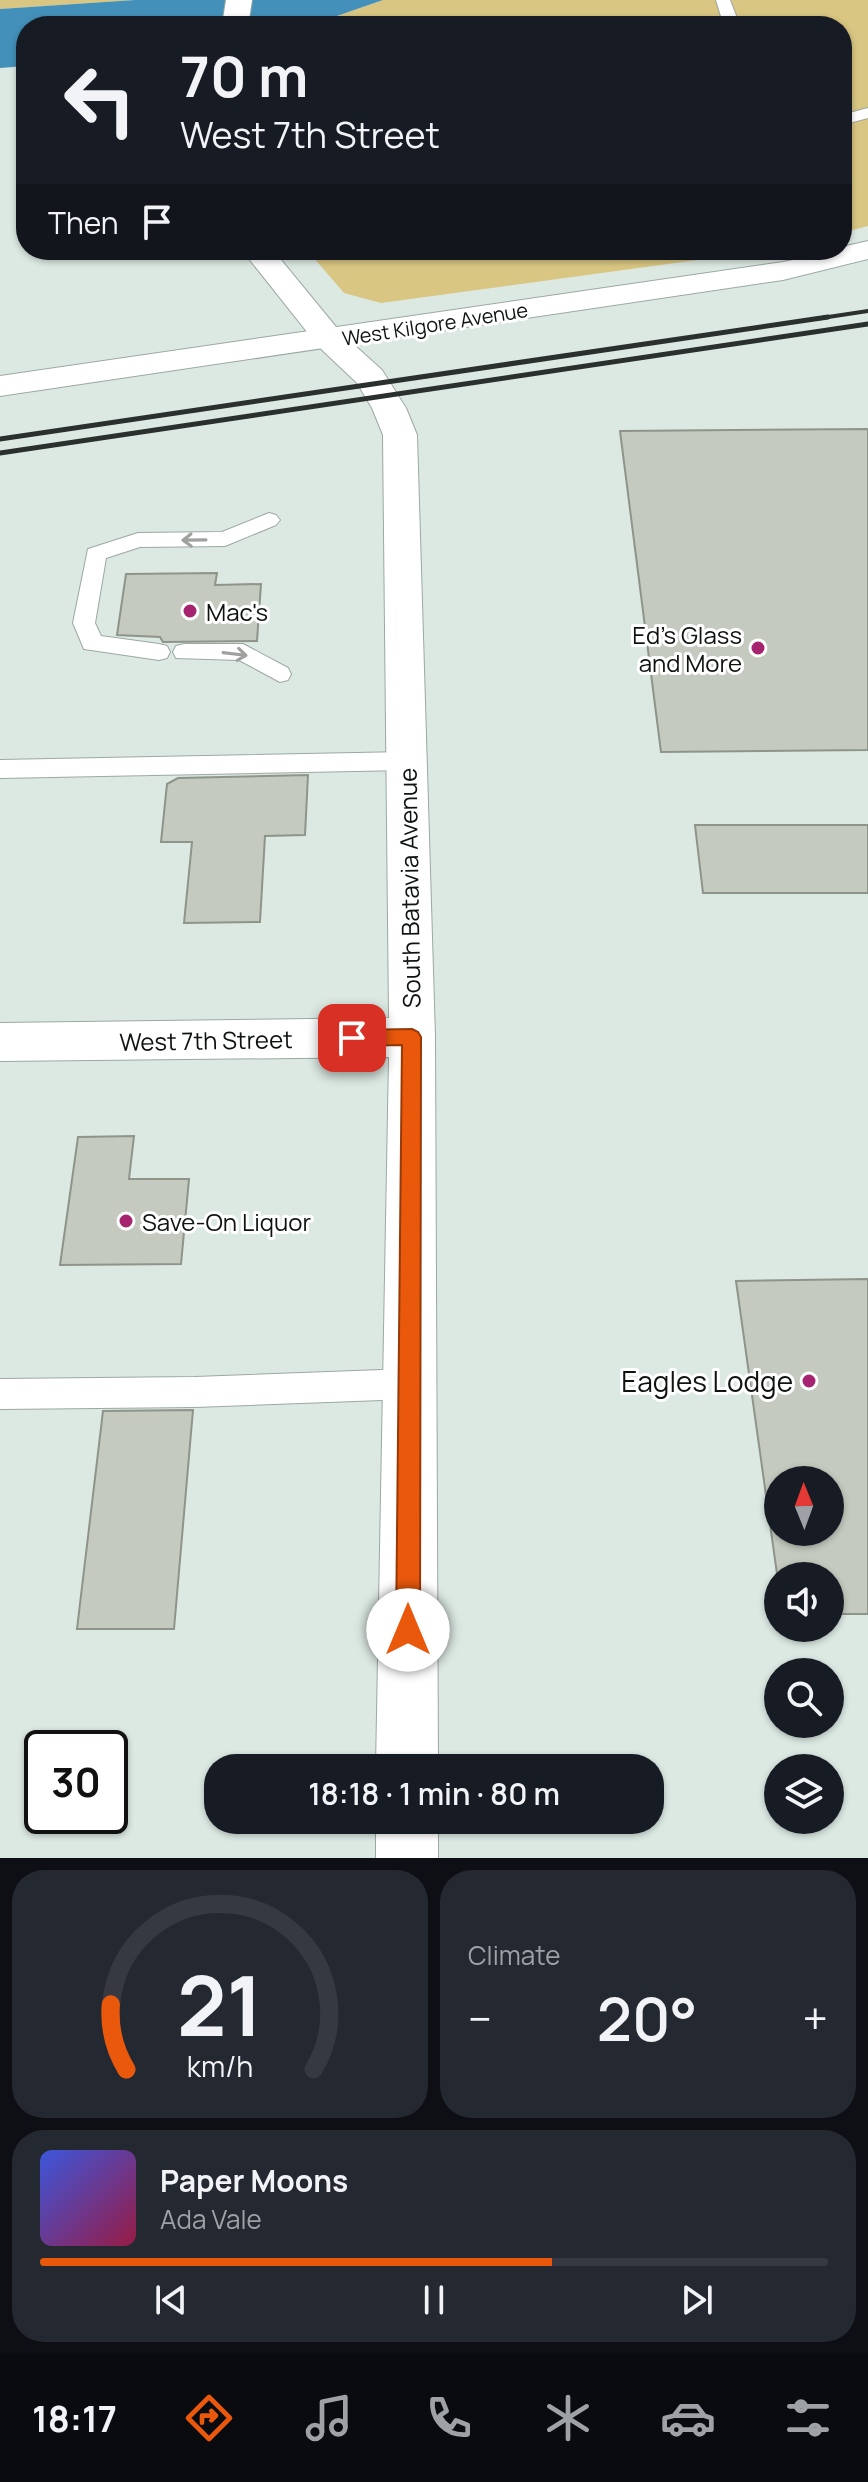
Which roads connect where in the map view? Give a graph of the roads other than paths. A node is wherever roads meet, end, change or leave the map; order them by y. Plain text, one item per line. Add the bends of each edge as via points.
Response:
1 (265, 260) edge
2 (828, 260) edge
3 (330, 340) junction
4 (0, 386) edge
5 (269, 520) dead end
6 (159, 652) dead end
7 (184, 652) dead end
8 (280, 674) dead end
9 (406, 761) junction
10 (0, 769) edge
11 (412, 1037) junction
12 (0, 1042) edge
13 (409, 1384) junction
14 (0, 1394) edge
15 (407, 1754) edge
16 (407, 1834) edge
17 (407, 1858) edge

1 - 3 street, South Batavia Avenue
2 - 3 street, West Kilgore Avenue
3 - 4 street, West Kilgore Avenue
3 - 9 street, South Batavia Avenue via 370,377 400,435
5 -> 6 lane via 225,539 138,540 96,554 84,623 92,643
7 -> 8 lane via 243,652
9 - 10 lane
9 - 11 street, South Batavia Avenue
11 - 12 street, West 7th Street
11 - 13 street, South Batavia Avenue
13 - 14 lane
13 - 15 street, South Batavia Avenue
16 - 17 street

